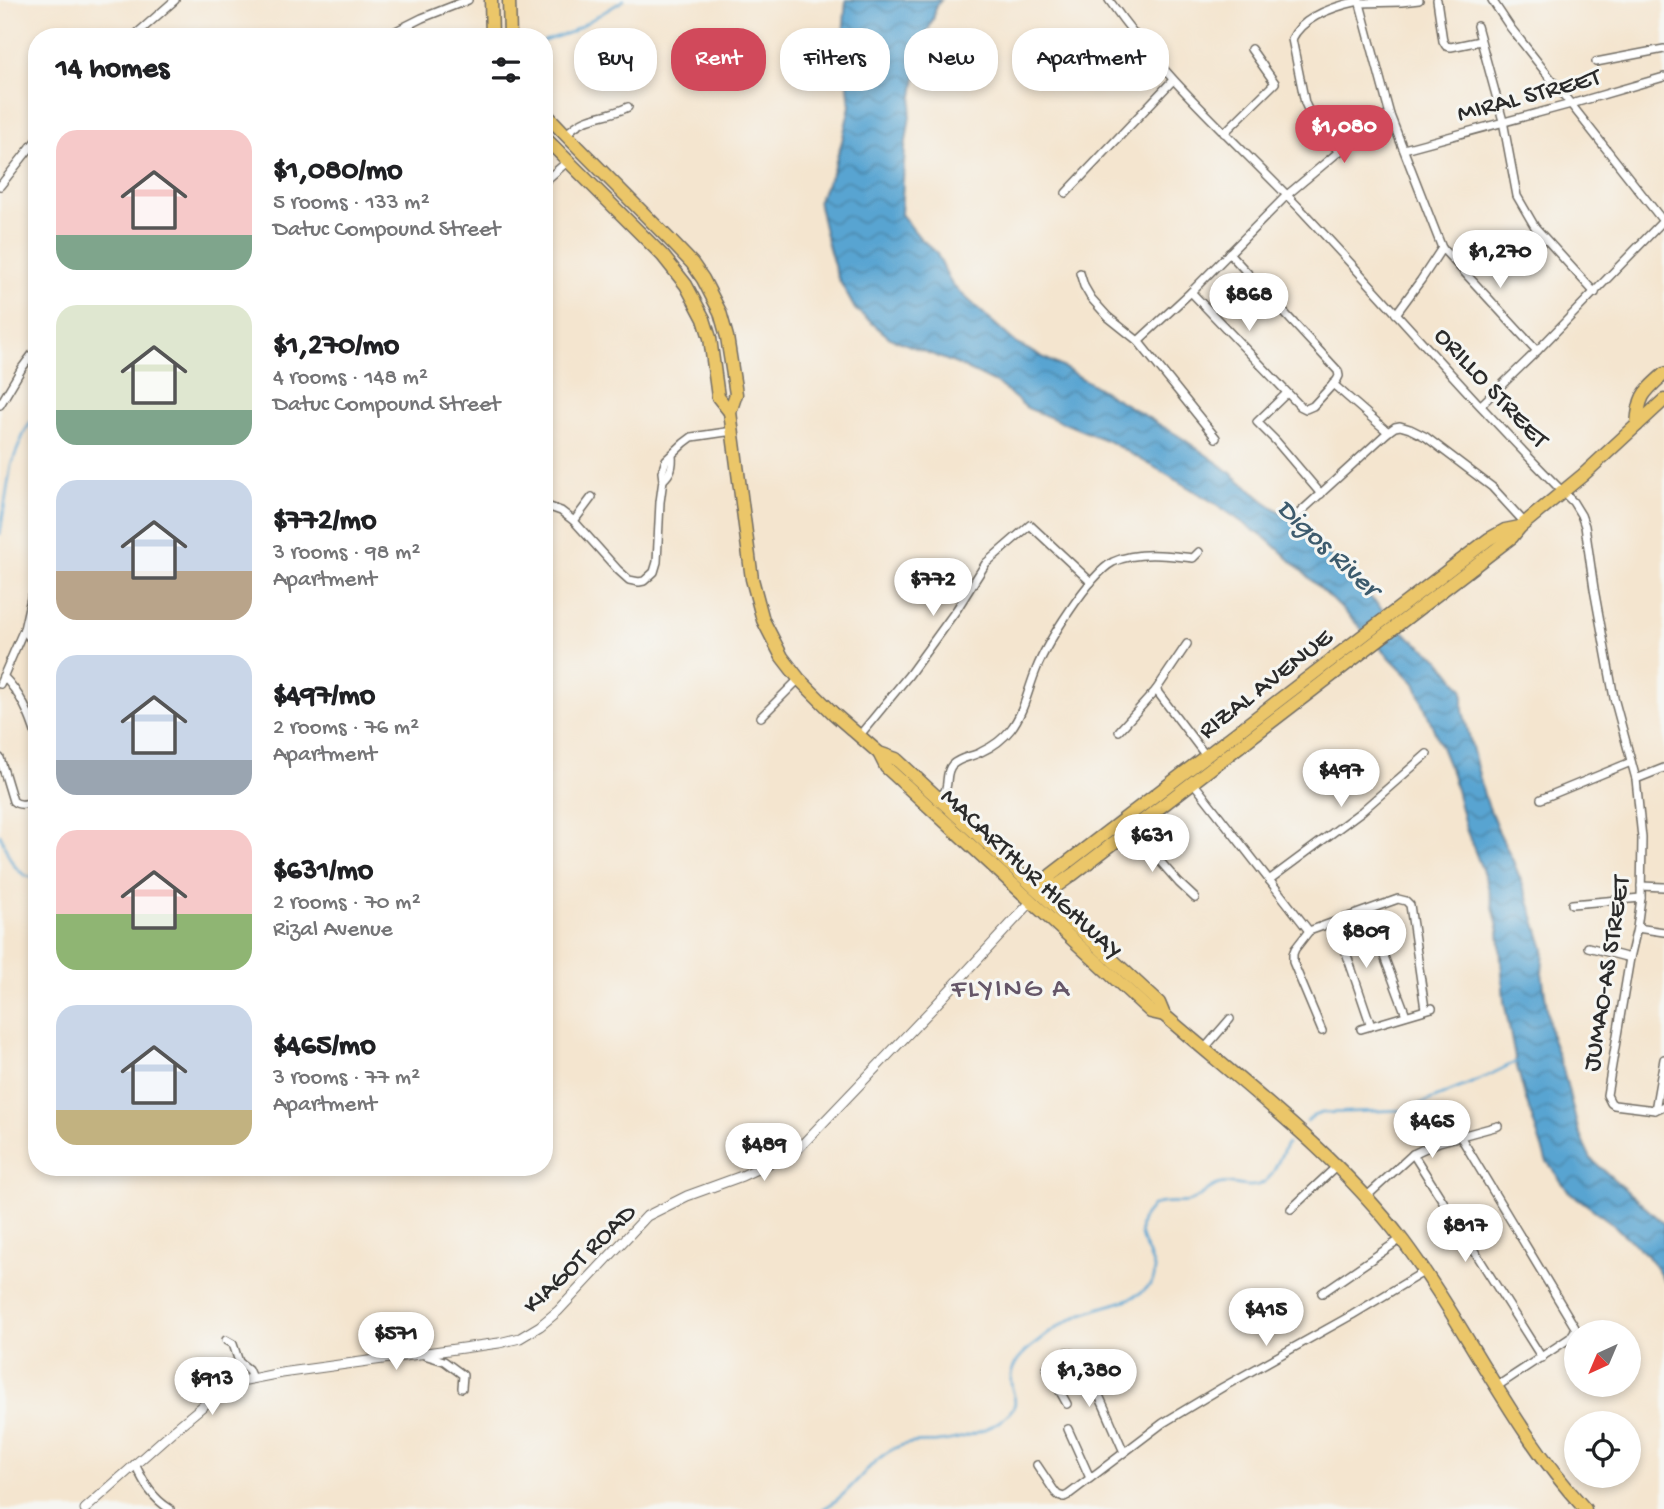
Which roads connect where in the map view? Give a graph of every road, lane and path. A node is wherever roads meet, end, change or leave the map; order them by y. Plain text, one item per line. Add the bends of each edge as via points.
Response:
1 (175, 0) edge
2 (468, 0) edge
3 (491, 0) edge
4 (509, 0) edge
5 (1110, 0) edge
6 (1419, 0) edge
7 (1437, 0) edge
8 (1492, 0) edge
9 (1359, 1) edge
10 (1477, 26) dead end
11 (144, 28) edge
12 (403, 28) edge
13 (492, 28) edge
14 (510, 28) edge
15 (1480, 41) junction
16 (1251, 49) dead end
17 (1664, 49) edge
18 (1596, 62) dead end
19 (1664, 77) edge
20 (1173, 80) junction
21 (1571, 104) junction
22 (628, 107) dead end
23 (1390, 115) junction
24 (553, 121) edge
25 (1503, 121) junction
26 (1224, 133) junction
27 (566, 135) junction
28 (553, 146) edge
29 (1404, 149) junction
30 (28, 150) edge
31 (1339, 152) junction
32 (568, 162) junction
33 (553, 174) edge
34 (0, 186) edge
35 (1066, 193) dead end
36 (1287, 195) junction
37 (1663, 220) edge
38 (1441, 248) junction
39 (1229, 253) junction
40 (1080, 273) dead end
41 (1191, 292) junction
42 (1595, 293) junction
43 (1396, 314) junction
44 (1138, 341) junction
45 (1537, 351) junction
46 (28, 360) edge
47 (1664, 374) edge
48 (1333, 384) junction
49 (1287, 393) junction
50 (1664, 400) edge
51 (0, 405) edge
52 (1481, 405) junction
53 (730, 412) junction
54 (1637, 425) junction
55 (733, 431) junction
56 (1388, 432) junction
57 (1216, 439) dead end
58 (1562, 492) junction
59 (1321, 494) junction
60 (592, 498) dead end
61 (553, 508) edge
62 (1296, 516) dead end
63 (574, 521) junction
64 (1523, 525) junction
65 (1199, 552) dead end
66 (1091, 582) junction
67 (28, 610) edge
68 (24, 629) junction
69 (28, 635) edge
70 (1187, 644) dead end
71 (1362, 644) junction
72 (799, 679) junction
73 (2, 680) edge
74 (1156, 690) junction
75 (28, 710) edge
76 (761, 717) dead end
77 (1119, 731) dead end
78 (859, 736) junction
79 (1427, 754) dead end
80 (1206, 756) junction
81 (0, 758) edge
82 (1631, 762) junction
83 (1664, 768) edge
84 (1189, 777) junction
85 (1636, 779) junction
86 (1541, 799) dead end
87 (934, 802) junction
88 (28, 803) edge
89 (1132, 829) junction
90 (1269, 880) junction
91 (1641, 886) junction
92 (1664, 887) edge
93 (1039, 894) junction
94 (1195, 898) dead end
95 (1641, 898) junction
96 (1572, 904) dead end
97 (1367, 911) junction
98 (1336, 923) junction
99 (1637, 928) junction
100 (1309, 932) junction
101 (1664, 932) edge
102 (1588, 947) dead end
103 (1630, 958) junction
104 (1406, 1015) junction
105 (1230, 1019) dead end
106 (1371, 1026) junction
107 (1361, 1029) dead end
108 (1322, 1031) dead end
109 (1204, 1049) junction
110 (1664, 1059) edge
111 (1664, 1105) edge
112 (1655, 1110) junction
113 (1498, 1126) dead end
114 (1460, 1136) junction
115 (1413, 1154) junction
116 (1337, 1166) junction
117 (1367, 1196) junction
118 (1291, 1209) dead end
119 (1401, 1239) junction
120 (1424, 1271) junction
121 (1322, 1293) dead end
122 (226, 1340) dead end
123 (420, 1353) junction
124 (1542, 1358) junction
125 (252, 1378) junction
126 (1496, 1387) junction
127 (462, 1388) dead end
128 (1067, 1404) dead end
129 (1068, 1429) dead end
130 (1124, 1452) junction
131 (135, 1464) junction
132 (1037, 1465) dead end
133 (1090, 1478) junction
134 (85, 1509) edge
135 (170, 1509) edge
136 (1586, 1509) edge

1 - 11 street
2 - 12 street
3 - 13 main road
4 - 14 main road
5 - 20 street, ORILLO STREET
6 - 9 street
7 - 15 street via 1446,46
8 - 21 street
9 - 23 street
9 - 31 street via 1326,11 1292,39 1305,103
10 - 15 street
15 - 25 street
16 - 26 street via 1275,83
17 - 18 street
19 - 21 street, MIRAL STREET
20 - 26 street, ORILLO STREET
20 - 35 street
21 - 25 street, MIRAL STREET
21 - 37 street
22 - 27 street via 587,119
23 - 29 street
23 - 31 street via 1378,119
24 - 27 main road, MACARTHUR HIGHWAY
25 - 29 street, MIRAL STREET
25 - 42 street via 1517,196 1525,212
26 - 36 street, ORILLO STREET
27 - 53 main road, MACARTHUR HIGHWAY via 692,263 711,293 731,357 736,394
28 - 32 main road, MACARTHUR HIGHWAY
29 - 38 street
30 - 34 street
31 - 36 street
32 - 33 street
32 - 53 main road, MACARTHUR HIGHWAY via 686,285 704,318 719,397
36 - 39 street
36 - 43 street, ORILLO STREET
37 - 42 street
38 - 43 street
38 - 45 street
39 - 41 street
39 - 48 street via 1338,371
40 - 44 street via 1091,298
41 - 44 street
41 - 49 street
42 - 45 street
43 - 52 street, ORILLO STREET
44 - 57 street
45 - 52 street
46 - 51 street
47 - 54 main road via 1641,397
48 - 49 street via 1308,409
48 - 56 street
49 - 59 street via 1257,422
50 - 54 main road, RIZAL AVENUE
52 - 58 street, ORILLO STREET
53 - 55 main road, MACARTHUR HIGHWAY
54 - 58 main road, RIZAL AVENUE
55 - 63 street via 692,437 666,460 657,562 644,581 624,576
55 - 72 main road, MACARTHUR HIGHWAY via 758,603 772,639
56 - 59 street
56 - 64 street via 1400,426 1426,437 1492,487
58 - 64 main road, RIZAL AVENUE
58 - 82 street, JUMAO-AS STREET via 1586,526 1614,698
59 - 62 street
60 - 63 street
61 - 63 street
64 - 71 main road, RIZAL AVENUE
65 - 66 street via 1193,558 1127,558 1101,571
66 - 78 street via 1030,525 986,563 909,675
66 - 87 street via 1051,641 1010,730 996,743 952,765 944,790
67 - 68 street
68 - 69 street
68 - 73 street
70 - 74 street
71 - 80 main road, RIZAL AVENUE
71 - 84 main road, RIZAL AVENUE
72 - 76 street
72 - 78 main road, MACARTHUR HIGHWAY
73 - 75 street via 13,687
74 - 77 street
74 - 80 street
78 - 87 main road, MACARTHUR HIGHWAY via 879,753 886,767
79 - 90 street via 1362,811
80 - 84 main road, RIZAL AVENUE
81 - 88 street via 13,801
82 - 85 street, JUMAO-AS STREET
82 - 86 street
83 - 85 street
84 - 89 main road, RIZAL AVENUE
84 - 90 street
84 - 93 main road, RIZAL AVENUE via 1051,875
85 - 91 street, JUMAO-AS STREET
87 - 93 main road, MACARTHUR HIGHWAY
89 - 93 main road, RIZAL AVENUE via 1058,885
89 - 94 street
90 - 100 street
91 - 92 street
91 - 95 street, JUMAO-AS STREET
93 - 109 main road, MACARTHUR HIGHWAY
93 - 123 street, KIAGOT ROAD via 797,1150 647,1216 558,1311 520,1338
95 - 96 street
95 - 99 street, JUMAO-AS STREET
97 - 98 street
97 - 104 street
97 - 104 street via 1398,899 1409,903 1429,1008
98 - 100 street
98 - 106 street
99 - 101 street
99 - 103 street, JUMAO-AS STREET
100 - 108 street via 1295,949 1293,960
102 - 103 street
103 - 112 street, JUMAO-AS STREET via 1607,1095 1614,1105
104 - 106 street
105 - 109 street
106 - 107 street
109 - 116 main road, MACARTHUR HIGHWAY
110 - 112 street
111 - 112 street
113 - 114 street
114 - 115 street
114 - 124 street via 1576,1327 1570,1338
115 - 117 street
115 - 124 street
116 - 117 main road, MACARTHUR HIGHWAY
116 - 118 street
117 - 119 main road, MACARTHUR HIGHWAY
119 - 120 main road, MACARTHUR HIGHWAY
119 - 121 street
120 - 126 main road, MACARTHUR HIGHWAY
120 - 130 street via 1180,1412
122 - 125 street
123 - 125 street, KIAGOT ROAD
123 - 127 street via 444,1361 463,1375
124 - 126 street
125 - 131 street, KIAGOT ROAD via 221,1391
126 - 136 main road, MACARTHUR HIGHWAY via 1560,1480
128 - 130 street via 1047,1368 1067,1352 1080,1362
129 - 133 street
130 - 133 street
131 - 134 street, KIAGOT ROAD
131 - 135 street via 147,1489
132 - 133 street via 1061,1496

